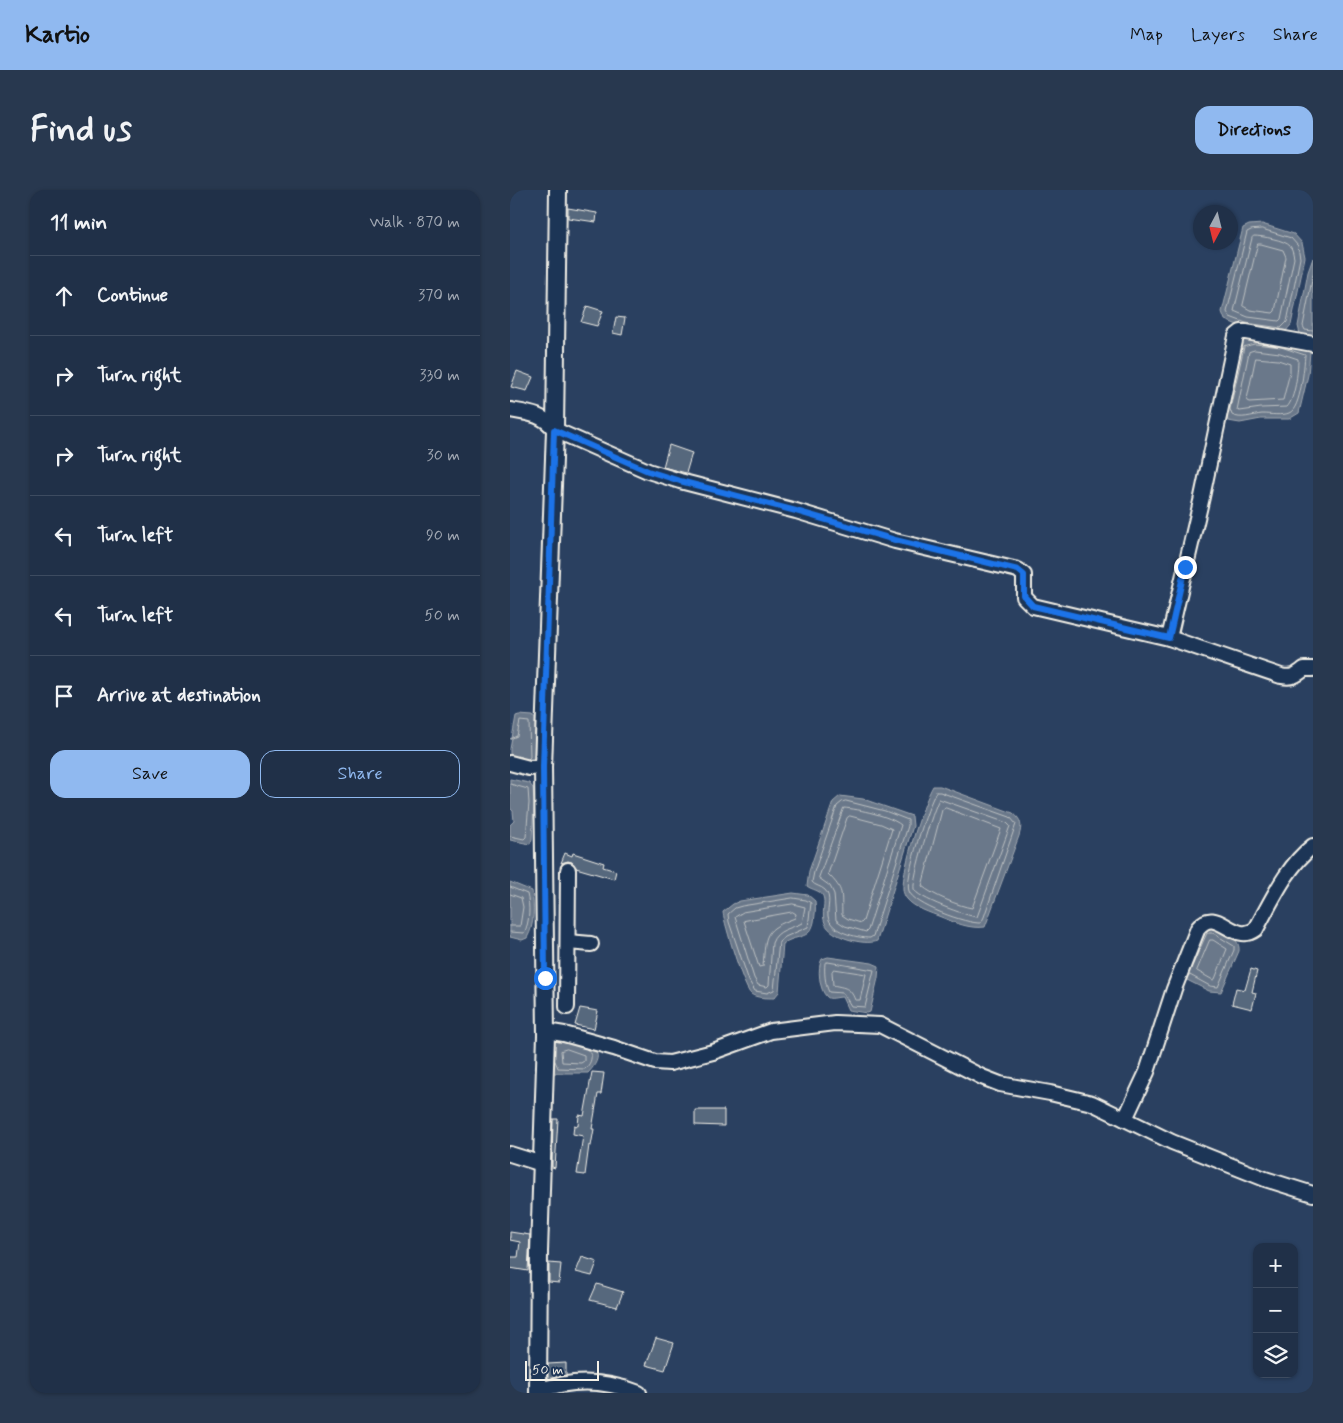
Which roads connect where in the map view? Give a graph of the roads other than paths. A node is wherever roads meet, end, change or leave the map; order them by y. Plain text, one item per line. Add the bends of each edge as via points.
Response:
1 (558, 190) edge
2 (1313, 344) edge
3 (510, 410) edge
4 (554, 430) junction
5 (1169, 638) junction
6 (1313, 669) edge
7 (510, 764) edge
8 (543, 767) junction
9 (1313, 846) edge
10 (568, 870) dead end
11 (568, 942) junction
12 (591, 944) dead end
13 (568, 1007) dead end
14 (546, 1035) junction
15 (1125, 1119) junction
16 (510, 1154) edge
17 (542, 1164) junction
18 (1313, 1194) edge
19 (538, 1392) edge
20 (639, 1393) edge

1 - 4 main road
2 - 5 street via 1246,332 1236,336
3 - 4 street via 539,416
4 - 5 street via 648,471 680,481 1018,570 1024,575 1024,596 1033,606
4 - 8 main road
5 - 6 street via 1290,678 1304,669
7 - 8 street
8 - 14 main road
9 - 15 street via 1297,861 1252,932 1244,934 1208,920 1198,928 1147,1072
10 - 11 street
11 - 12 street
11 - 13 street
14 - 15 street via 552,1032 564,1034 655,1062 670,1063 713,1052 771,1031 836,1023 880,1025 1000,1084 1092,1103
14 - 17 main road
15 - 18 street via 1248,1173
16 - 17 street
17 - 19 main road
19 - 20 street via 583,1381

